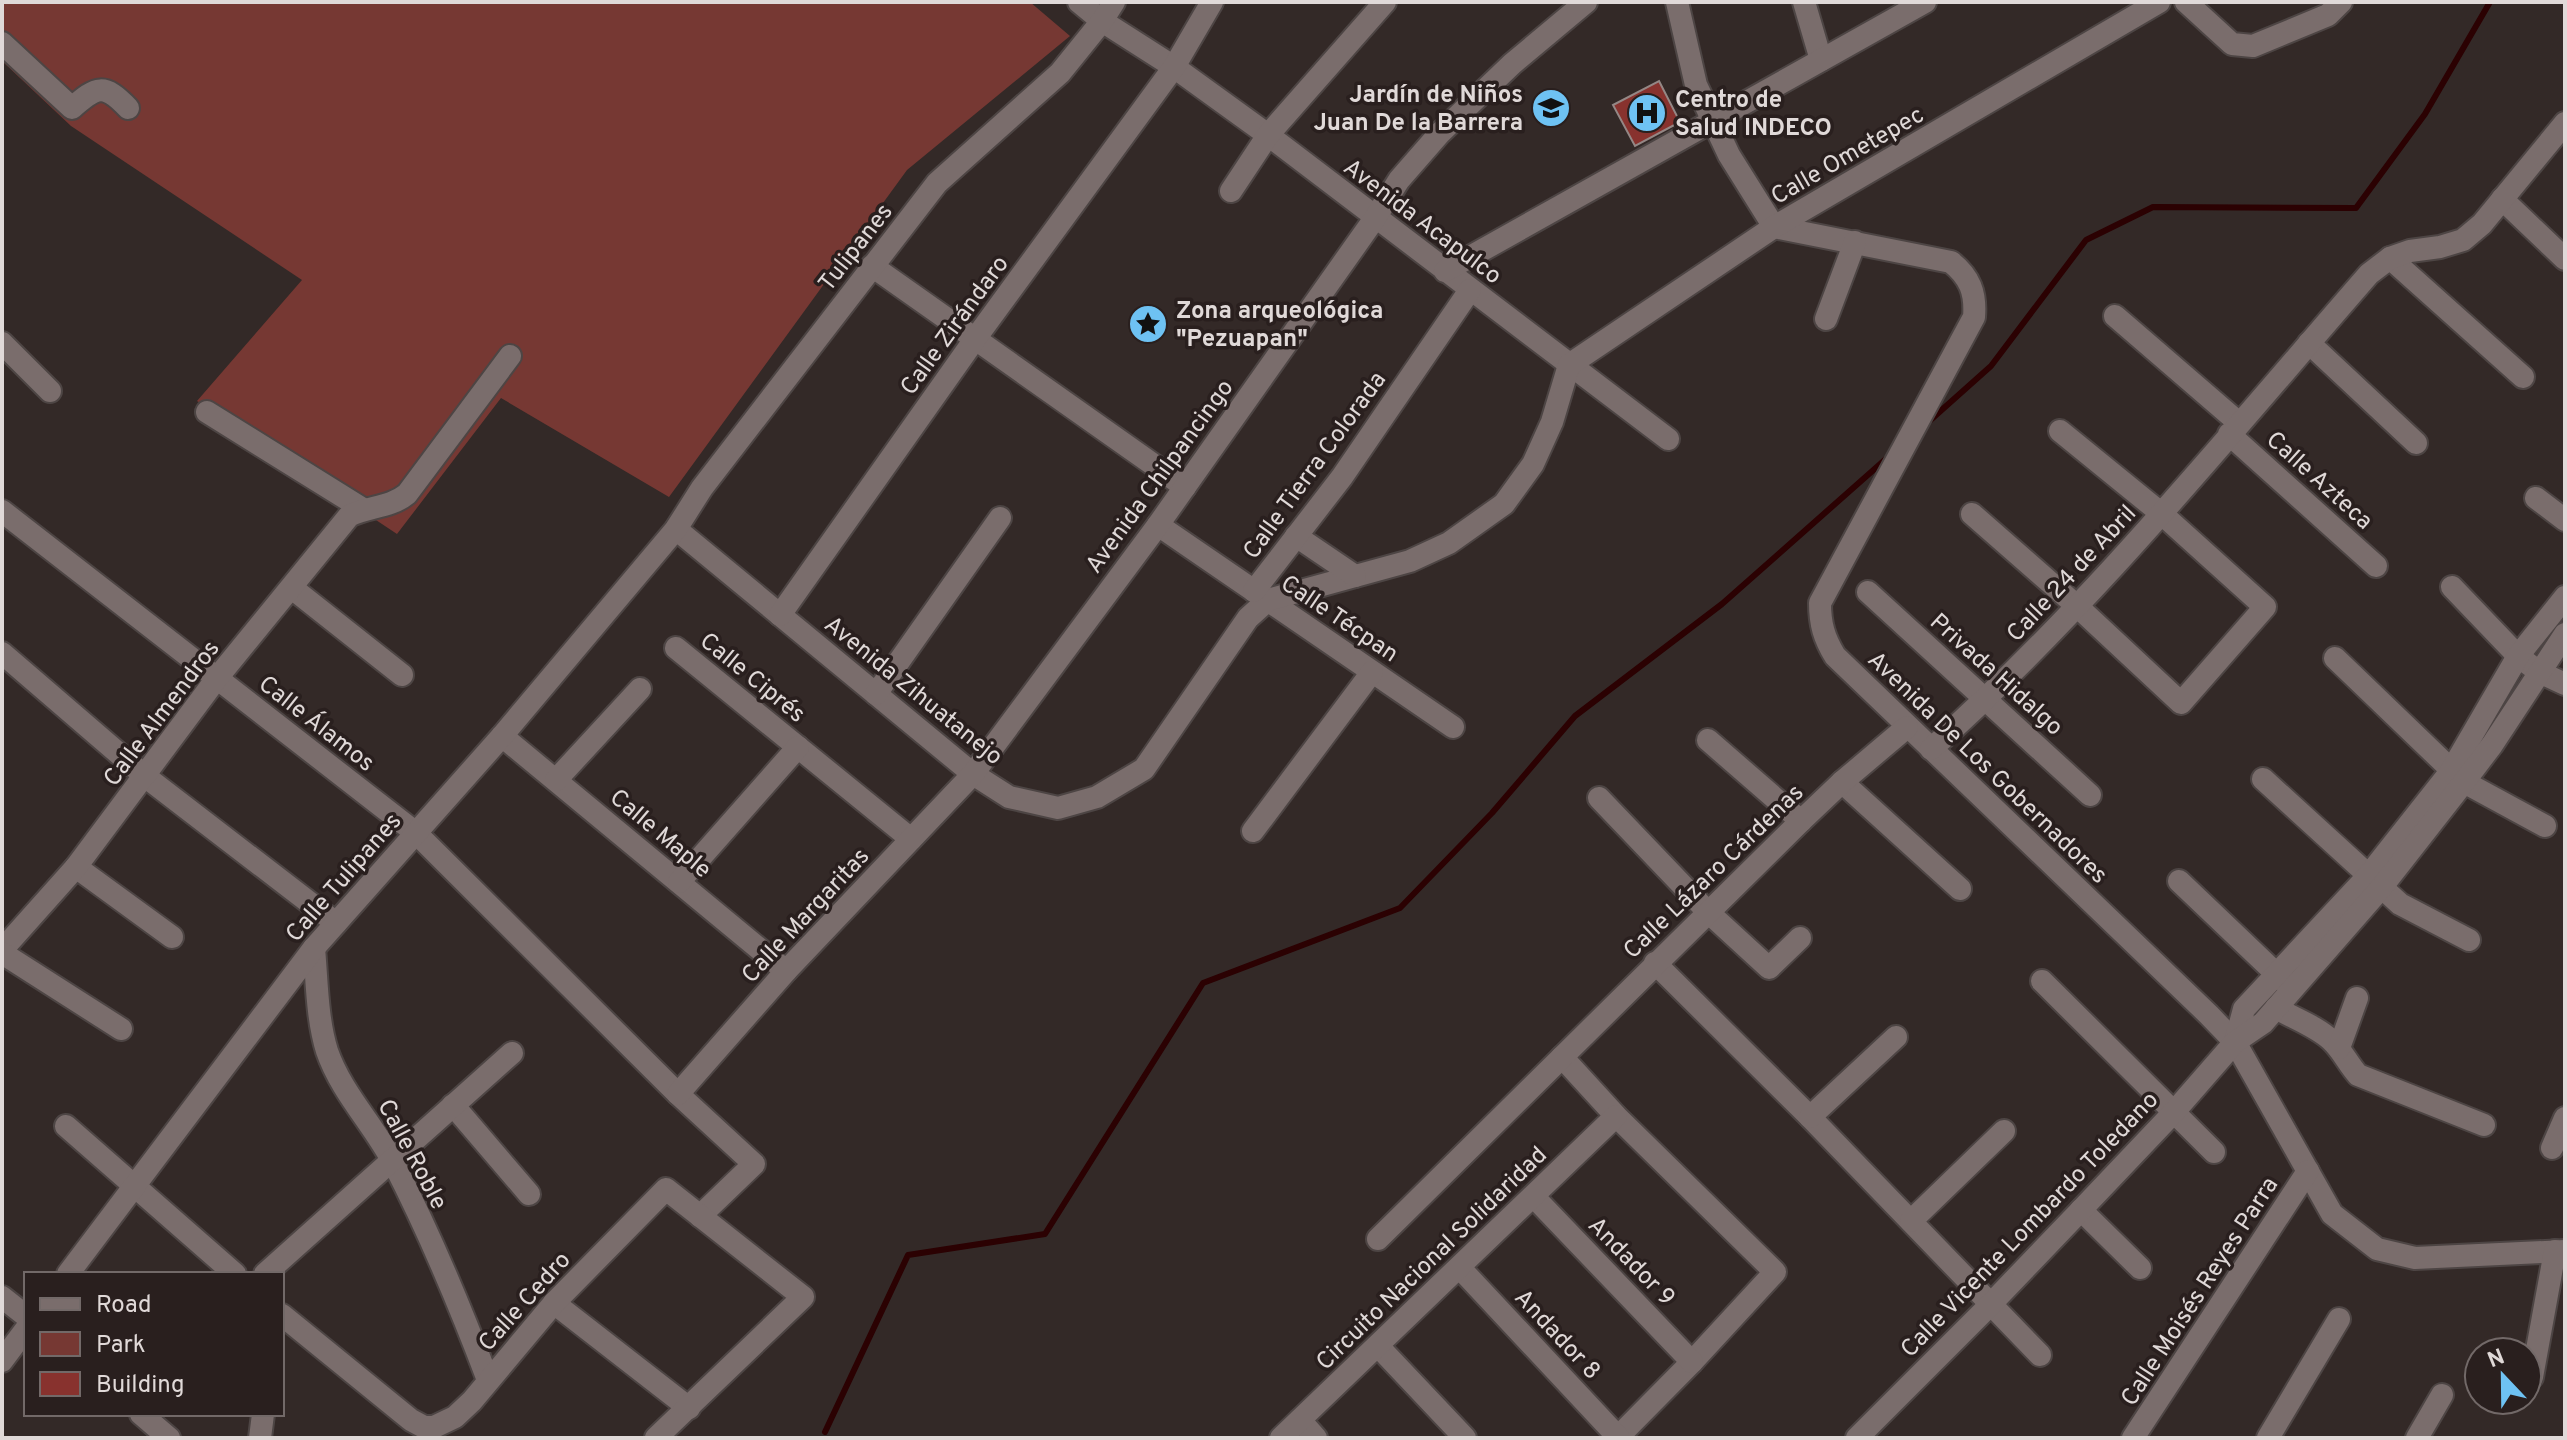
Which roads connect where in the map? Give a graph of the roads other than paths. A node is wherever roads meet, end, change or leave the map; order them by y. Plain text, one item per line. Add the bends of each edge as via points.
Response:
1 (1079, 2) edge
2 (1212, 2) edge
3 (1385, 2) edge
4 (1586, 2) edge
5 (1677, 2) edge
6 (1804, 2) edge
7 (1925, 2) edge
8 (2186, 2) edge
9 (2341, 2) edge
10 (2147, 5) edge
11 (1108, 11) edge
12 (2, 43) edge
13 (1821, 60) junction
14 (1174, 67) junction
15 (128, 108) dead end
16 (1713, 121) junction
17 (2565, 123) edge
18 (1268, 135) junction
19 (1231, 191) dead end
20 (2502, 199) junction
21 (1375, 218) junction
22 (1774, 227) junction
23 (1855, 242) junction
24 (2390, 258) junction
25 (2565, 259) edge
26 (872, 266) junction
27 (1445, 271) junction
28 (1470, 290) junction
29 (2115, 316) dead end
30 (1826, 319) dead end
31 (975, 339) junction
32 (2, 343) edge
33 (2309, 343) junction
34 (510, 356) dead end
35 (1569, 365) junction
36 (2523, 377) dead end
37 (50, 391) dead end
38 (207, 412) dead end
39 (2234, 428) junction
40 (2060, 431) dead end
41 (1668, 439) dead end
42 (2416, 443) dead end
43 (1185, 487) junction
44 (2536, 498) dead end
45 (363, 509) junction
46 (2, 511) edge
47 (1972, 514) dead end
48 (2162, 514) junction
49 (1000, 518) dead end
50 (2565, 520) edge
51 (1158, 525) junction
52 (676, 529) junction
53 (1296, 536) junction
54 (2376, 566) dead end
55 (1355, 576) junction
56 (2452, 587) dead end
57 (292, 588) junction
58 (1868, 592) dead end
59 (1261, 595) junction
60 (2565, 597) edge
61 (2078, 607) junction
62 (780, 615) junction
63 (2565, 634) edge
64 (676, 648) dead end
65 (2, 653) edge
66 (2518, 656) junction
67 (2335, 658) dead end
68 (1372, 672) junction
69 (2539, 672) junction
70 (402, 675) dead end
71 (217, 678) junction
72 (2565, 684) edge
73 (640, 689) dead end
74 (876, 694) junction
75 (1987, 699) junction
76 (1453, 727) dead end
77 (1907, 727) junction
78 (502, 736) junction
79 (1708, 740) dead end
80 (798, 747) junction
81 (1931, 749) junction
82 (973, 774) junction
83 (146, 777) junction
84 (2457, 777) junction
85 (2263, 779) dead end
86 (556, 780) junction
87 (1842, 782) junction
88 (2090, 795) dead end
89 (1599, 798) dead end
90 (1801, 821) junction
91 (2545, 826) dead end
92 (1253, 831) dead end
93 (416, 833) junction
94 (911, 839) junction
95 (76, 867) junction
96 (2179, 881) dead end
97 (679, 882) junction
98 (2374, 882) junction
99 (1960, 889) dead end
100 (1708, 912) junction
101 (336, 923) junction
102 (172, 937) dead end
103 (1800, 938) dead end
104 (2469, 940) dead end
105 (314, 948) junction
106 (2, 952) edge
107 (1655, 963) junction
108 (786, 971) junction
109 (2042, 981) dead end
110 (2284, 981) junction
111 (2357, 998) dead end
112 (2276, 1008) junction
113 (121, 1029) dead end
114 (1896, 1037) dead end
115 (2235, 1042) junction
116 (2339, 1048) junction
117 (512, 1053) dead end
118 (1562, 1057) junction
119 (678, 1094) junction
120 (453, 1105) junction
121 (2174, 1112) junction
122 (1616, 1116) junction
123 (1810, 1117) junction
124 (2565, 1118) edge
125 (2484, 1125) dead end
126 (66, 1126) dead end
127 (2004, 1131) dead end
128 (2552, 1148) dead end
129 (2214, 1152) dead end
130 (392, 1159) junction
131 (2308, 1171) junction
132 (135, 1185) junction
133 (529, 1194) dead end
134 (1534, 1197) junction
135 (2081, 1210) junction
136 (700, 1216) junction
137 (1911, 1221) junction
138 (1378, 1239) dead end
139 (2560, 1251) edge
140 (1460, 1268) junction
141 (2140, 1268) dead end
142 (70, 1272) edge
143 (233, 1272) edge
144 (267, 1272) edge
145 (2, 1297) edge
146 (554, 1303) junction
147 (1991, 1304) junction
148 (24, 1314) edge
149 (284, 1317) edge
150 (2339, 1319) dead end
151 (24, 1332) edge
152 (2541, 1336) edge
153 (1378, 1346) junction
154 (2040, 1355) dead end
155 (2, 1361) edge
156 (1692, 1362) junction
157 (488, 1380) junction
158 (2442, 1395) dead end
159 (689, 1408) junction
160 (143, 1416) edge
161 (263, 1416) edge
162 (1300, 1420) junction
163 (432, 1432) edge
164 (1618, 1437) edge
165 (169, 1438) edge
166 (260, 1438) edge
167 (656, 1438) edge
168 (1281, 1438) edge
169 (1316, 1438) edge
170 (1465, 1438) edge
171 (1857, 1438) edge
172 (2133, 1438) edge
173 (2268, 1438) edge
174 (2417, 1438) edge

1 - 11 street, Avenida Acapulco
2 - 14 street, Calle Zirándaro
3 - 18 street
4 - 21 street, Avenida Chilpancingo via 1440,133 1399,180
5 - 16 street via 1696,85
6 - 13 street
7 - 13 street
8 - 9 street via 2232,44 2253,46 2328,15
10 - 22 street, Calle Ometepec
11 - 14 street, Avenida Acapulco
11 - 26 street, Tulipanes via 1060,73 937,183
12 - 15 street via 72,108 98,91 114,93
13 - 16 street
14 - 18 street, Avenida Acapulco
14 - 31 street, Calle Zirándaro
16 - 22 street
16 - 27 street
17 - 20 street
18 - 19 street
18 - 21 street, Avenida Acapulco
20 - 24 street via 2463,240
20 - 25 street
21 - 27 street, Avenida Acapulco
21 - 43 street, Avenida Chilpancingo
22 - 23 street, Avenida De Los Gobernadores
22 - 35 street, Calle Ometepec
23 - 30 street
23 - 77 street, Avenida De Los Gobernadores via 1951,262 1963,271 1976,301 1974,317 1820,603 1825,640 1835,656
24 - 33 street, Calle 24 de Abril via 2369,274
24 - 36 street
26 - 31 street
26 - 52 street, Tulipanes
27 - 28 street, Avenida Acapulco
28 - 35 street, Avenida Acapulco
28 - 53 street, Calle Tierra Colorada
29 - 39 street, Calle Azteca
31 - 43 street
31 - 62 street, Calle Zirándaro
32 - 37 street
33 - 39 street, Calle 24 de Abril
33 - 42 street
34 - 45 street via 407,494 397,502
35 - 41 street, Avenida Acapulco
35 - 55 street via 1533,464 1504,504 1449,543 1410,561
38 - 45 street
39 - 48 street, Calle 24 de Abril
39 - 54 street, Calle Azteca
40 - 48 street
43 - 51 street, Avenida Chilpancingo
44 - 50 street
45 - 57 street, Calle Almendros via 349,516
46 - 71 street, Calle Álamos
47 - 61 street
48 - 61 street, Calle 24 de Abril
48 - 61 street via 2265,607 2181,703
49 - 74 street
51 - 59 street, Calle Técpan
51 - 82 street, Avenida Chilpancingo
52 - 62 street, Avenida Zihuatanejo
52 - 78 street, Calle Tulipanes
53 - 55 street
53 - 59 street, Calle Tierra Colorada
55 - 59 street
56 - 66 street
57 - 70 street
57 - 71 street, Calle Almendros
58 - 75 street, Privada Hidalgo
59 - 68 street, Calle Técpan
59 - 82 street, Avenida Zihuatanejo via 1144,769 1097,797 1058,808 1009,797
60 - 66 street, Calle Vicente Lombardo Toledano
61 - 75 street, Calle 24 de Abril
62 - 74 street, Avenida Zihuatanejo
63 - 69 street, Calle Vicente Lombardo Toledano
64 - 80 street, Calle Ciprés
65 - 83 street
66 - 69 street
66 - 84 street, Calle Vicente Lombardo Toledano
67 - 84 street
68 - 76 street, Calle Técpan
68 - 92 street
69 - 72 street
69 - 84 street, Calle Vicente Lombardo Toledano via 2492,745
71 - 83 street, Calle Almendros
71 - 93 street, Calle Álamos
73 - 86 street
74 - 82 street, Avenida Zihuatanejo
75 - 81 street, Calle 24 de Abril
75 - 88 street, Privada Hidalgo
77 - 81 street, Avenida De Los Gobernadores
77 - 87 street, Calle Lázaro Cárdenas
78 - 86 street, Calle Maple
78 - 93 street, Calle Tulipanes
79 - 90 street
80 - 94 street, Calle Ciprés
80 - 97 street
81 - 115 street, Avenida De Los Gobernadores
82 - 94 street, Calle Margaritas
83 - 95 street, Calle Almendros
83 - 101 street
84 - 91 street
84 - 98 street, Calle Vicente Lombardo Toledano
85 - 98 street
86 - 97 street, Calle Maple
87 - 90 street, Calle Lázaro Cárdenas
87 - 99 street
89 - 100 street
90 - 100 street, Calle Lázaro Cárdenas
93 - 101 street, Calle Tulipanes
93 - 119 street, Calle Álamos
94 - 108 street, Calle Margaritas
95 - 102 street
95 - 106 street, Calle Almendros
96 - 110 street
97 - 108 street, Calle Maple
98 - 104 street via 2400,904
98 - 110 street, Calle Vicente Lombardo Toledano
100 - 103 street via 1769,968
100 - 107 street, Calle Lázaro Cárdenas
101 - 105 street, Calle Tulipanes
105 - 130 street, Calle Roble via 327,1051
105 - 132 street, Calle Tulipanes
106 - 113 street
107 - 118 street, Calle Lázaro Cárdenas
107 - 123 street
108 - 119 street, Calle Margaritas
109 - 121 street
110 - 112 street, Calle Vicente Lombardo Toledano
110 - 115 street, Calle Vicente Lombardo Toledano via 2244,1009
111 - 116 street
112 - 115 street, Calle Vicente Lombardo Toledano
112 - 116 street
114 - 123 street
115 - 121 street, Calle Vicente Lombardo Toledano
115 - 131 street, Avenida De Los Gobernadores
116 - 125 street via 2358,1075
117 - 120 street
118 - 122 street
118 - 138 street, Calle Lázaro Cárdenas
119 - 136 street, Calle Álamos via 754,1164
120 - 130 street
120 - 133 street
121 - 129 street
121 - 135 street, Calle Vicente Lombardo Toledano
122 - 134 street, Circuito Nacional Solidaridad
122 - 156 street via 1775,1272
123 - 137 street
124 - 128 street
126 - 132 street
127 - 137 street
130 - 144 street
130 - 157 street, Calle Roble
131 - 139 street, Avenida De Los Gobernadores via 2332,1214 2377,1249 2415,1258
131 - 172 street, Calle Moisés Reyes Parra
132 - 142 street, Calle Tulipanes
132 - 143 street
134 - 140 street, Circuito Nacional Solidaridad
134 - 156 street, Andador 9
135 - 141 street
135 - 147 street, Calle Vicente Lombardo Toledano
136 - 146 street, Calle Cedro via 666,1189
136 - 159 street via 803,1297
137 - 147 street
139 - 152 street
140 - 153 street, Circuito Nacional Solidaridad
140 - 164 street, Andador 8
145 - 148 street
146 - 157 street, Calle Cedro
146 - 159 street
147 - 154 street
147 - 171 street, Calle Vicente Lombardo Toledano
149 - 163 street
150 - 173 street
151 - 155 street
153 - 162 street, Circuito Nacional Solidaridad
153 - 170 street
156 - 164 street
157 - 163 street, Calle Cedro via 455,1417
158 - 174 street
159 - 167 street
160 - 165 street
161 - 166 street
162 - 168 street, Circuito Nacional Solidaridad
162 - 169 street

